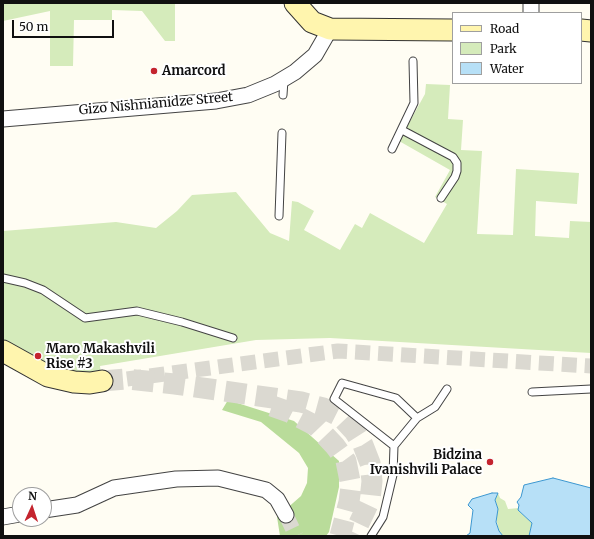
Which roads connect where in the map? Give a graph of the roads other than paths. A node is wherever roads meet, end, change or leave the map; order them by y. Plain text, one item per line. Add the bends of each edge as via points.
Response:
1 (295, 3) edge
2 (330, 29) junction
3 (452, 30) edge
4 (413, 61) dead end
5 (284, 79) junction
6 (283, 96) dead end
7 (3, 119) edge
8 (402, 130) junction
9 (282, 133) dead end
10 (392, 149) dead end
11 (442, 198) dead end
12 (279, 216) dead end
13 (3, 278) edge
14 (233, 338) dead end
15 (3, 351) edge
16 (102, 381) tunnel mouth
17 (447, 388) dead end
18 (591, 389) edge
19 (532, 392) dead end
20 (417, 418) junction
21 (394, 446) junction
22 (52, 509) edge
23 (286, 515) tunnel mouth
24 (371, 536) edge

1 - 2 main road via 312,22
2 - 3 main road via 413,34
2 - 5 street, Gizo Nishnianidze Street via 315,55
4 - 8 lane via 414,103
5 - 6 lane
5 - 7 street, Gizo Nishnianidze Street via 248,95 216,101
8 - 10 lane
8 - 11 lane via 453,158 457,163 455,177
9 - 12 lane
13 - 14 lane via 43,290 85,318 137,311
15 - 16 main road via 48,376 74,382
17 - 20 lane via 435,407
18 - 19 lane
20 - 21 lane
20 - 21 lane via 396,398 342,383 334,399
21 - 24 lane via 394,475 383,517
22 - 23 street via 77,505 114,488 176,479 218,478 266,490 277,498

